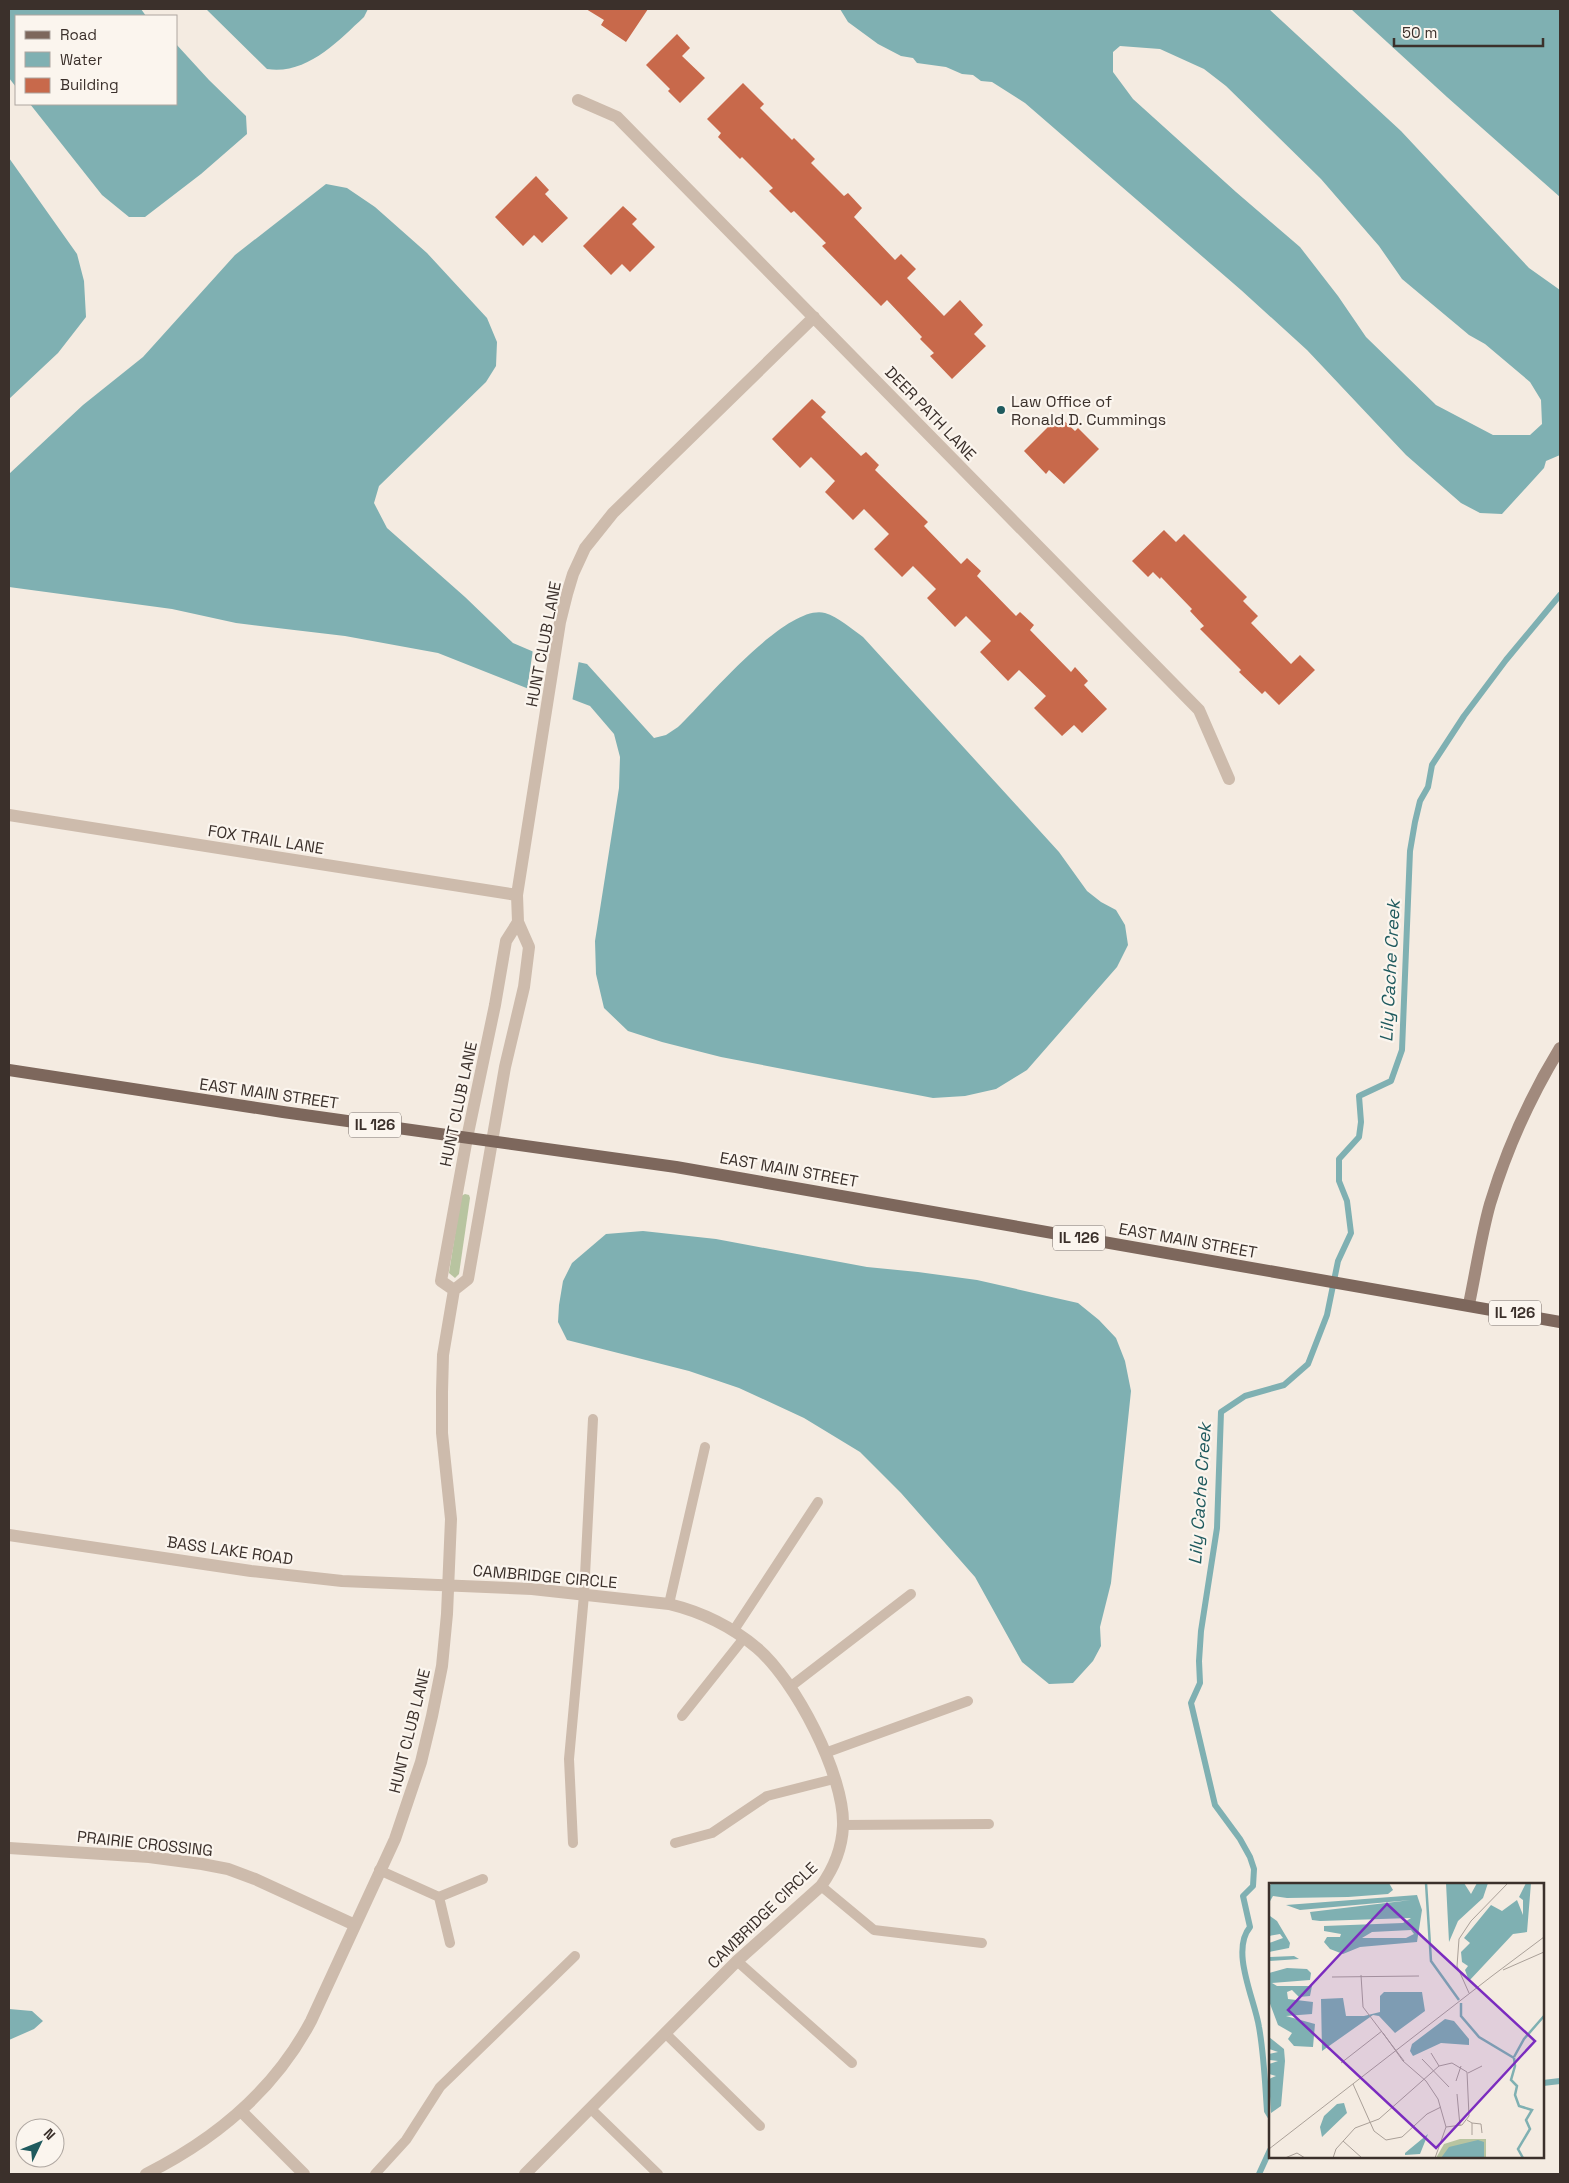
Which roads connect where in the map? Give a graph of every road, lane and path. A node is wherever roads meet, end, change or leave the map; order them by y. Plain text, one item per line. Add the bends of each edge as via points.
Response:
1 (578, 100) dead end
2 (814, 317) junction
3 (1229, 779) dead end
4 (9, 816) edge
5 (517, 895) junction
6 (518, 922) junction
7 (1560, 1048) edge
8 (9, 1070) edge
9 (467, 1138) junction
10 (493, 1142) junction
11 (454, 1290) junction
12 (1469, 1304) junction
13 (1560, 1322) edge
14 (593, 1419) dead end
15 (705, 1447) dead end
16 (818, 1502) dead end
17 (9, 1535) edge
18 (448, 1586) junction
19 (911, 1594) dead end
20 (584, 1595) junction
21 (669, 1604) junction
22 (739, 1634) junction
23 (790, 1687) junction
24 (968, 1701) dead end
25 (682, 1716) dead end
26 (825, 1753) junction
27 (834, 1779) junction
28 (989, 1824) dead end
29 (843, 1825) junction
30 (573, 1843) dead end
31 (674, 1844) dead end
32 (9, 1848) edge
33 (379, 1870) junction
34 (483, 1879) dead end
35 (821, 1886) junction
36 (439, 1897) junction
37 (355, 1925) junction
38 (450, 1943) dead end
39 (982, 1943) dead end
40 (575, 1956) dead end
41 (737, 1961) junction
42 (665, 2033) junction
43 (852, 2063) dead end
44 (591, 2110) junction
45 (241, 2112) junction
46 (760, 2126) dead end
47 (146, 2174) edge
48 (304, 2174) edge
49 (375, 2174) edge
50 (525, 2174) edge
51 (658, 2174) edge

1 - 2 street, DEER PATH LANE via 617,117
2 - 3 street, DEER PATH LANE via 1199,710
2 - 5 street, HUNT CLUB LANE via 598,529 585,548 572,574 558,634
4 - 5 street, FOX TRAIL LANE
5 - 6 street, HUNT CLUB LANE
6 - 9 street, HUNT CLUB LANE via 506,941
6 - 10 street, HUNT CLUB LANE via 529,947 524,988 505,1066
7 - 12 street via 1523,1113 1509,1149 1490,1205
8 - 9 main road, EAST MAIN STREET / IL 126
9 - 10 main road, EAST MAIN STREET
9 - 11 street, HUNT CLUB LANE via 441,1281
10 - 11 street, HUNT CLUB LANE via 468,1279
10 - 12 main road, EAST MAIN STREET / IL 126 via 728,1176
11 - 18 street, HUNT CLUB LANE via 443,1355 442,1392 442,1433 451,1519
12 - 13 main road, EAST MAIN STREET / IL 126
14 - 20 lane
15 - 21 lane
16 - 22 lane
17 - 18 street, BASS LAKE ROAD via 251,1571
18 - 20 street, CAMBRIDGE CIRCLE via 532,1589
18 - 33 street, HUNT CLUB LANE via 442,1666 432,1716 395,1839
19 - 23 lane
20 - 21 street, CAMBRIDGE CIRCLE
20 - 30 lane via 568,1759
21 - 22 street, CAMBRIDGE CIRCLE via 690,1609
22 - 23 street, CAMBRIDGE CIRCLE via 758,1649
22 - 25 lane
23 - 26 street, CAMBRIDGE CIRCLE
24 - 26 lane
26 - 27 street, CAMBRIDGE CIRCLE
27 - 29 street, CAMBRIDGE CIRCLE
27 - 31 lane via 767,1796 712,1834
28 - 29 lane
29 - 35 street, CAMBRIDGE CIRCLE via 841,1847 832,1872
32 - 37 street, PRAIRIE CROSSING via 157,1858 228,1869
33 - 36 lane
33 - 37 street, HUNT CLUB LANE
34 - 36 lane
35 - 39 lane via 874,1930
35 - 41 street, CAMBRIDGE CIRCLE
36 - 38 lane
37 - 45 street, HUNT CLUB LANE via 303,2036 274,2078
40 - 49 lane via 440,2087 406,2140
41 - 42 street, CAMBRIDGE CIRCLE
41 - 43 lane
42 - 44 street, CAMBRIDGE CIRCLE
42 - 46 lane
44 - 50 street, CAMBRIDGE CIRCLE
44 - 51 lane
45 - 47 street, HUNT CLUB LANE via 193,2149
45 - 48 street

